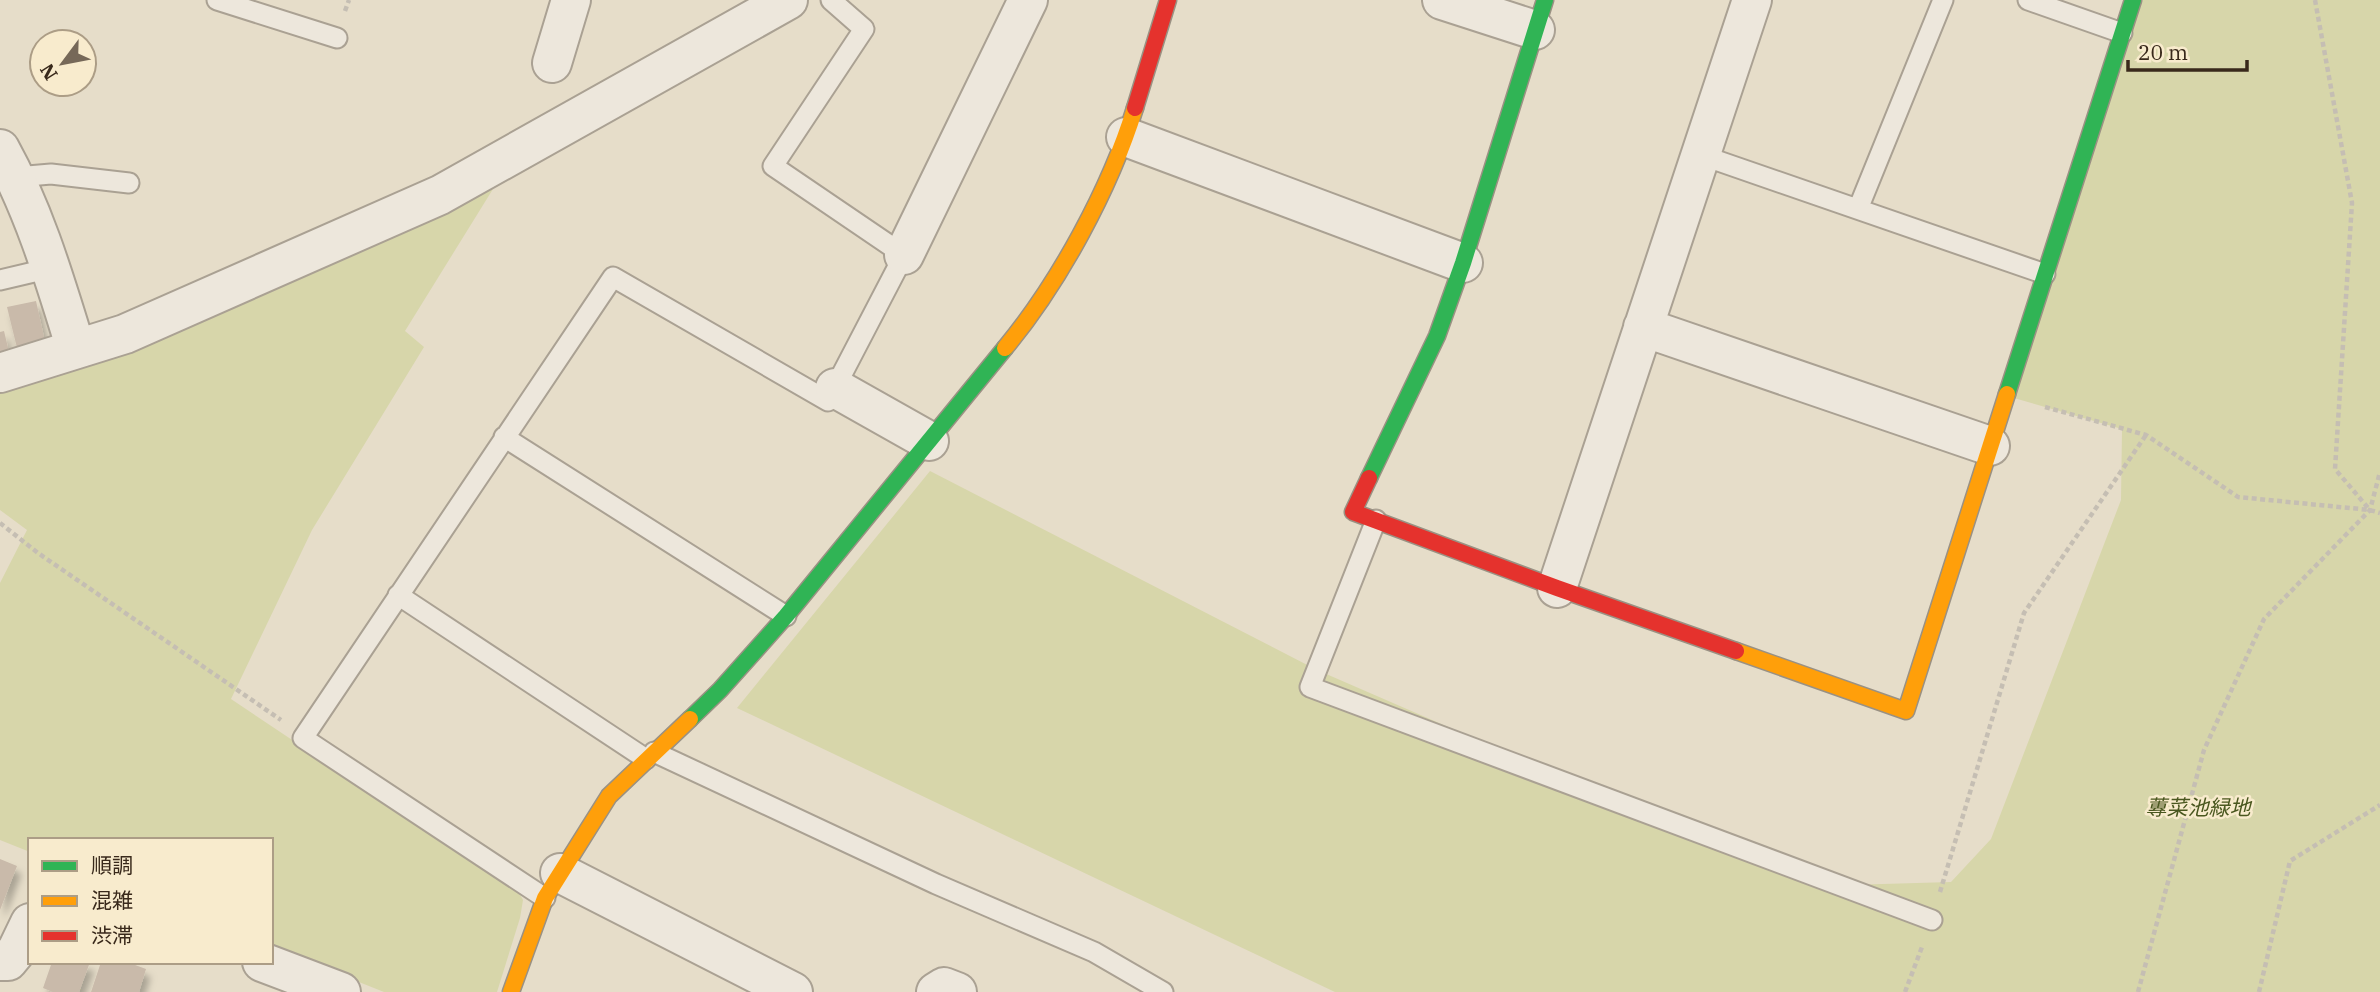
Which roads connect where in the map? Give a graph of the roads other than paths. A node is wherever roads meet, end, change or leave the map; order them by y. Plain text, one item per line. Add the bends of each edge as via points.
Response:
1 (217, 0) edge
2 (572, 0) edge
3 (788, 0) edge
4 (831, 0) edge
5 (1028, 0) edge
6 (1168, 0) edge
7 (1442, 0) edge
8 (1752, 0) edge
9 (1943, 0) edge
10 (2028, 0) edge
11 (2133, 0) edge
12 (1540, 15) edge
13 (2123, 33) junction
14 (337, 38) dead end
15 (552, 63) dead end
16 (1126, 137) junction
17 (1701, 155) junction
18 (8, 163) edge
19 (130, 183) dead end
20 (1858, 209) junction
21 (904, 255) junction
22 (1463, 263) junction
23 (51, 268) junction
24 (2045, 274) junction
25 (0, 280) edge
26 (1643, 327) junction
27 (76, 349) junction
28 (0, 373) edge
29 (835, 388) junction
30 (504, 437) junction
31 (929, 440) junction
32 (1990, 446) junction
33 (1376, 520) junction
34 (1558, 588) junction
35 (398, 595) junction
36 (786, 616) junction
37 (650, 756) junction
38 (552, 886) junction
39 (1932, 920) road end
40 (28, 928) edge
41 (0, 961) edge
42 (267, 964) edge
43 (341, 992) edge
44 (511, 992) edge
45 (793, 992) edge
46 (936, 992) edge
47 (957, 992) edge
48 (1163, 992) edge

1 - 14 lane
2 - 15 street
3 - 27 street via 440,195 125,334
4 - 21 lane via 864,29 773,166
5 - 21 street
6 - 16 street
7 - 12 street
8 - 17 street
9 - 20 lane
10 - 13 lane
11 - 13 street
12 - 22 street
13 - 24 street
16 - 22 street
16 - 31 street via 1079,237 1034,313
17 - 20 lane
17 - 26 street
18 - 19 lane via 51,174
18 - 23 street
20 - 24 lane
21 - 29 lane
22 - 33 street via 1437,336 1353,512
23 - 25 lane
23 - 27 street
24 - 32 street
26 - 32 street
26 - 34 street
27 - 28 street
29 - 30 lane via 828,401 613,276
29 - 31 street
30 - 35 lane
30 - 36 lane
31 - 36 street
32 - 34 street via 1906,711
33 - 34 street
33 - 39 lane via 1310,687
35 - 37 lane
35 - 38 lane via 303,738
36 - 37 street via 720,690
37 - 38 street via 609,796
37 - 48 lane via 1094,952
38 - 44 street
38 - 45 street
40 - 41 street via 18,950 8,961
42 - 43 street
46 - 47 street via 944,988

